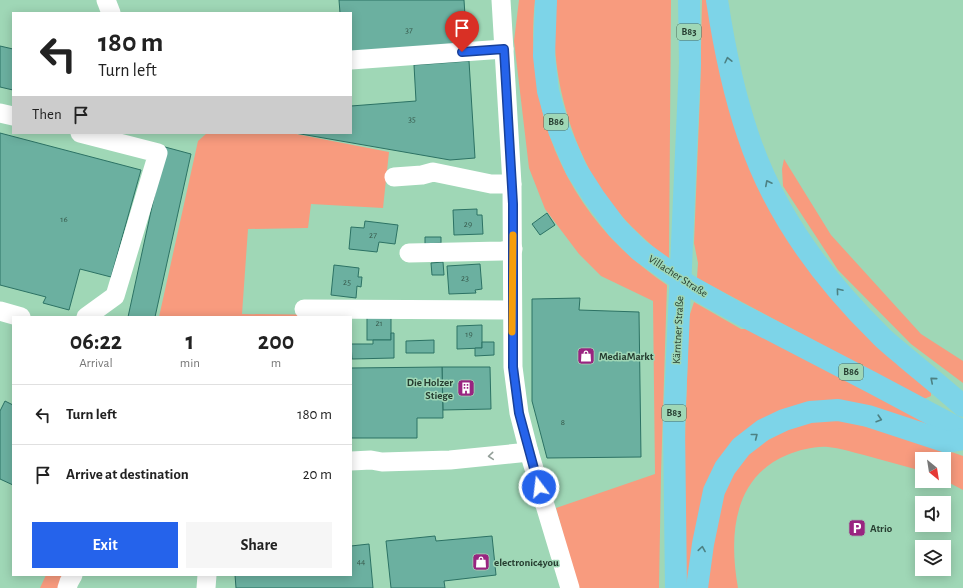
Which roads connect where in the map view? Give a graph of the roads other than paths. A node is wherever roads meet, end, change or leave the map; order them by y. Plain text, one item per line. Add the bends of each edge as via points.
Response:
1 (106, 0) edge
2 (501, 0) edge
3 (546, 0) edge
4 (677, 0) edge
5 (689, 0) edge
6 (717, 0) edge
7 (111, 12) edge
8 (504, 49) junction
9 (352, 60) edge
10 (690, 63) junction
11 (0, 113) edge
12 (12, 116) edge
13 (84, 134) edge
14 (394, 177) dead end
15 (512, 184) junction
16 (513, 249) junction
17 (409, 252) dead end
18 (304, 309) dead end
19 (512, 310) junction
20 (0, 311) edge
21 (18, 316) edge
22 (87, 316) edge
23 (963, 406) edge
24 (963, 431) edge
25 (963, 439) edge
26 (529, 452) junction
27 (352, 460) edge
28 (72, 576) edge
29 (207, 576) edge
30 (67, 588) edge
31 (206, 588) edge
32 (570, 588) edge
33 (676, 588) edge
34 (697, 588) edge

1 - 7 street
2 - 8 street
3 - 24 main road, Villacher Straße / B86 via 544,56 548,91 559,130 576,169 617,228 639,250 688,284 738,313
4 - 10 main road via 676,42
5 - 10 main road, Kärntner Straße / B83
23 -> 6 main road via 878,334 840,293 787,220 763,175 748,136 724,42
8 - 9 street
8 - 15 street
10 - 33 main road, Kärntner Straße / B83 via 674,425
11 - 12 street
13 - 22 street via 158,153 115,296
14 - 15 street via 433,172 491,184
15 - 16 street
16 - 17 street
16 - 19 street
18 - 19 street
19 - 26 street via 513,367 519,413
20 - 21 street
34 -> 25 main road via 714,491 724,468 741,447 763,430 810,412 838,410 868,416 947,442
26 -> 27 street via 450,460
26 - 32 street
28 - 30 street
29 - 31 street

